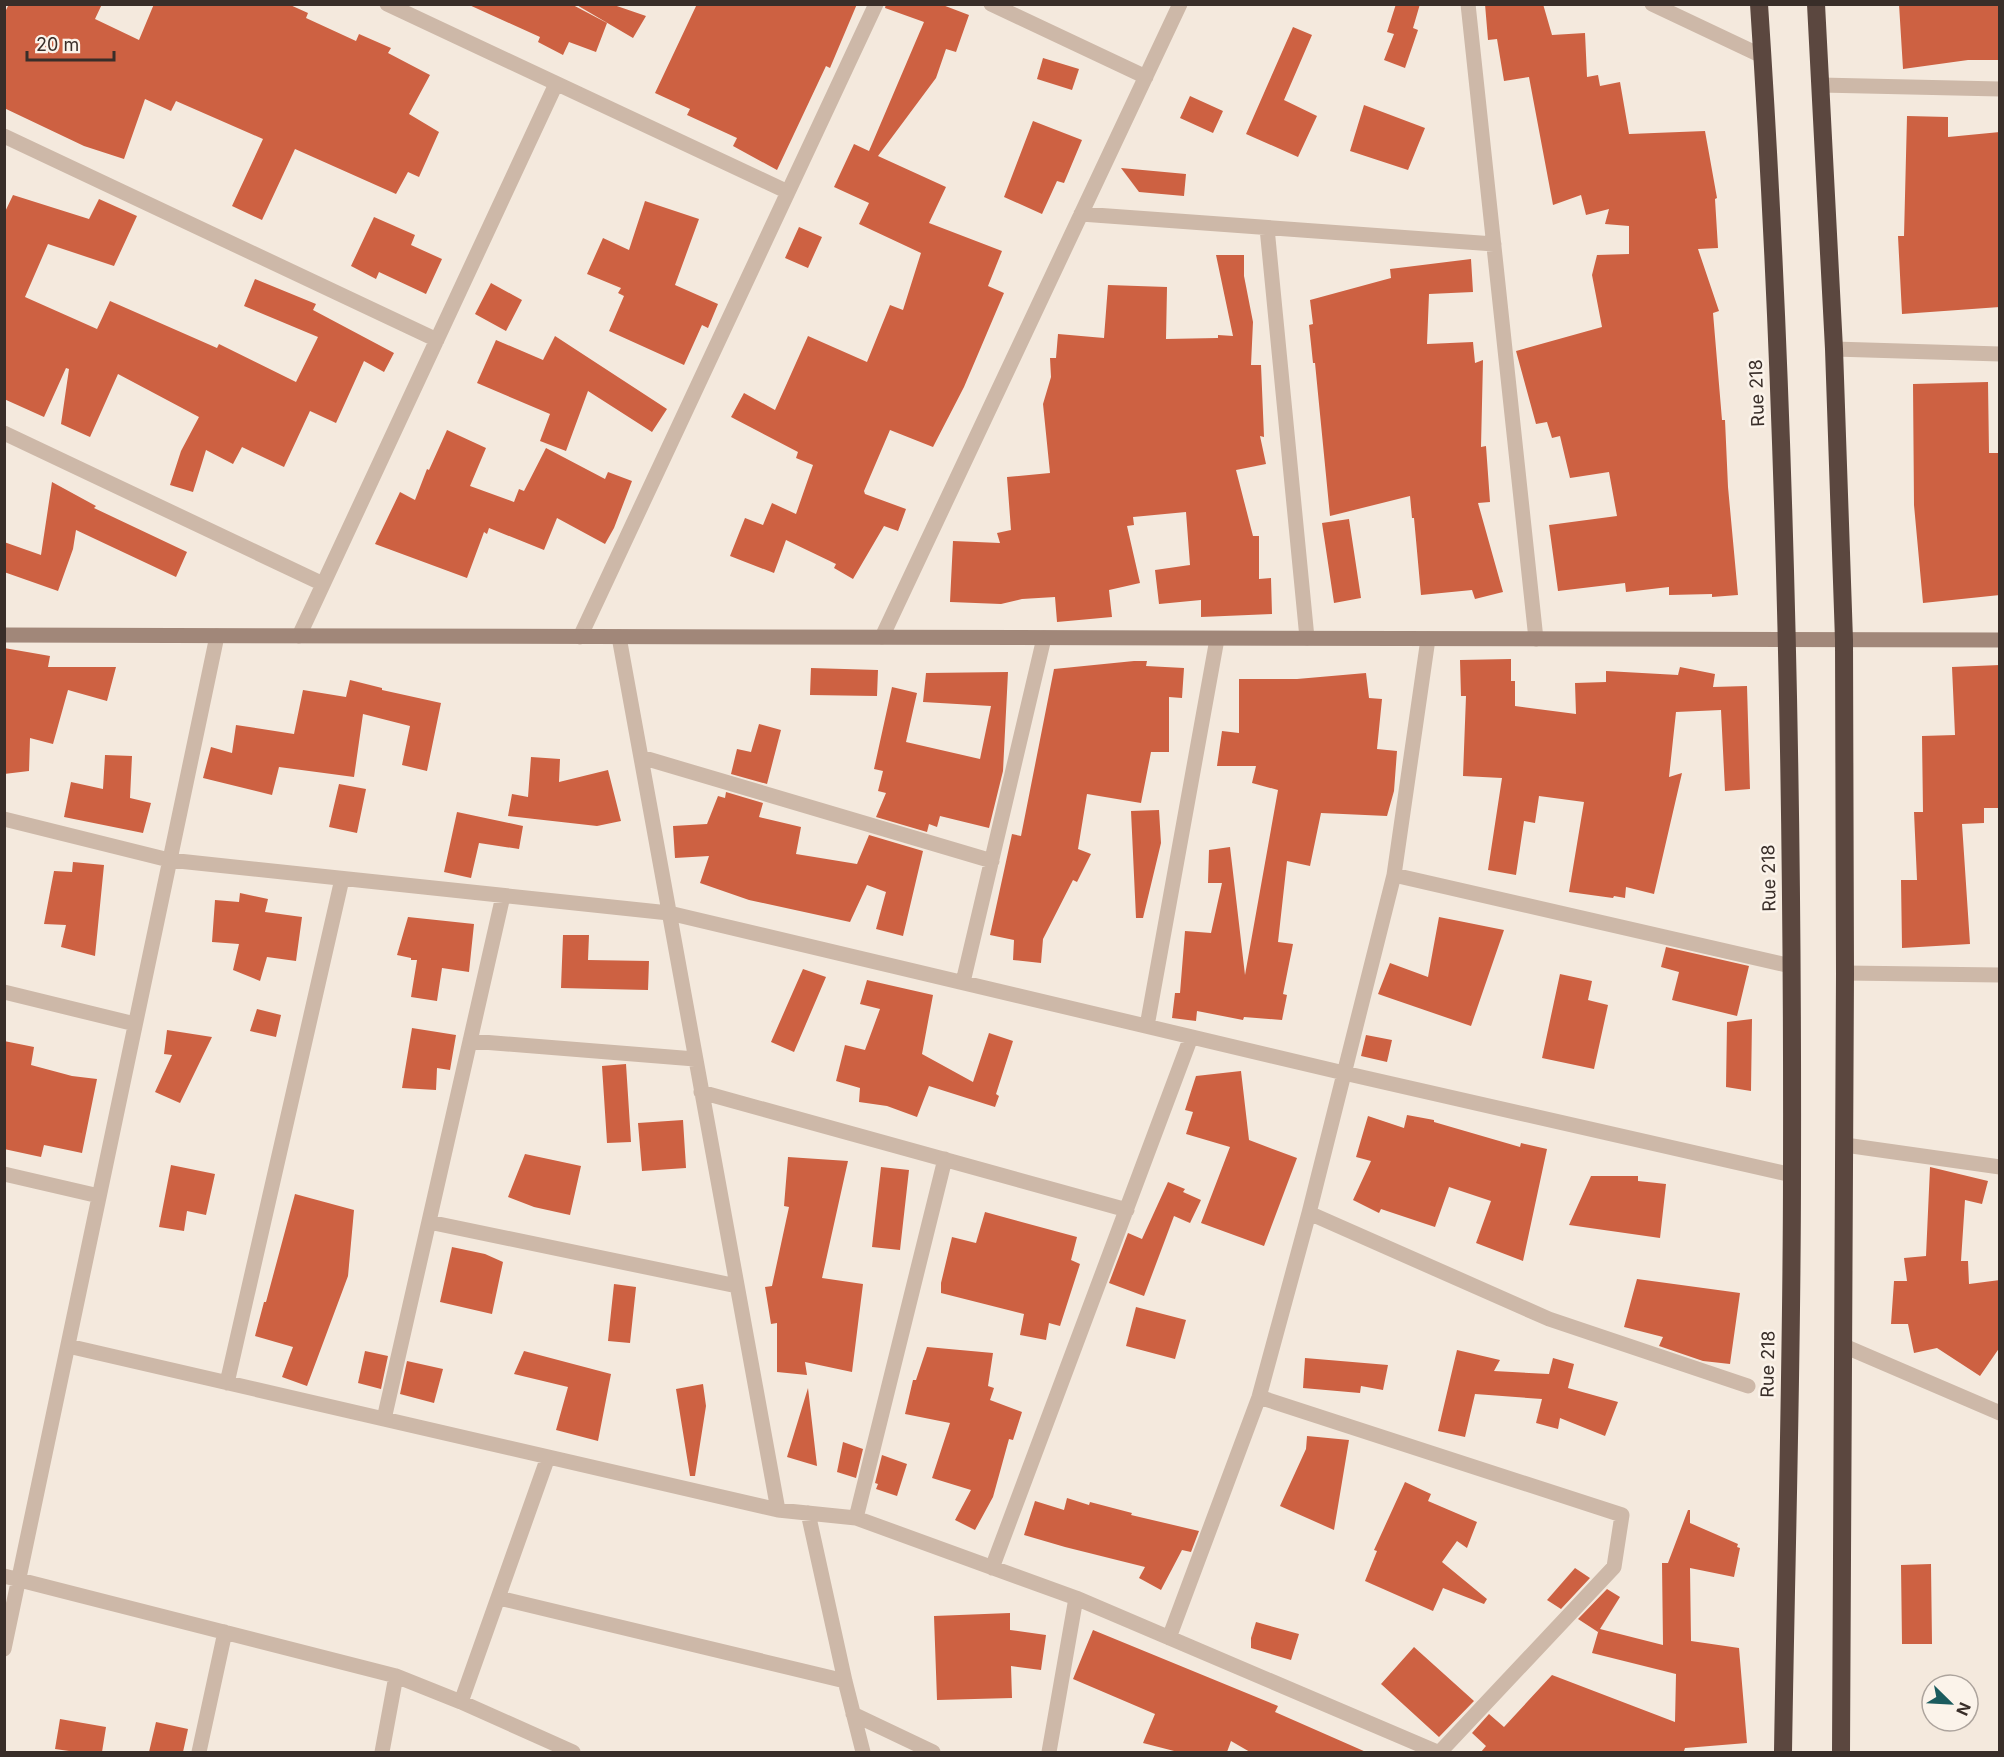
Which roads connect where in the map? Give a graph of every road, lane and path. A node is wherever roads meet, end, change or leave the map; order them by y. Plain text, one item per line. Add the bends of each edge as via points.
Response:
1 (387, 4) edge
2 (876, 4) edge
3 (991, 4) edge
4 (1180, 4) edge
5 (1468, 4) edge
6 (1652, 4) edge
7 (1759, 4) edge
8 (1815, 4) edge
9 (1762, 56) junction
10 (1146, 77) junction
11 (556, 84) junction
12 (1820, 86) junction
13 (2000, 89) edge
14 (5, 138) edge
15 (788, 192) junction
16 (1082, 214) junction
17 (1267, 228) junction
18 (1494, 244) junction
19 (437, 340) junction
20 (1834, 349) junction
21 (2000, 354) edge
22 (4, 433) edge
23 (324, 584) junction
24 (4, 635) edge
25 (217, 636) junction
26 (299, 636) junction
27 (580, 637) junction
28 (619, 637) junction
29 (882, 637) junction
30 (1044, 638) junction
31 (1307, 638) junction
32 (1217, 639) junction
33 (1428, 639) junction
34 (1536, 639) junction
35 (1787, 640) junction
36 (1844, 640) junction
37 (2000, 640) edge
38 (641, 756) junction
39 (4, 819) edge
40 (169, 860) junction
41 (992, 861) junction
42 (1394, 875) junction
43 (342, 879) junction
44 (503, 896) junction
45 (669, 913) junction
46 (1791, 966) junction
47 (1845, 974) junction
48 (2000, 975) edge
49 (963, 982) junction
50 (4, 992) edge
51 (135, 1024) junction
52 (1147, 1026) junction
53 (1191, 1037) junction
54 (470, 1041) junction
55 (695, 1059) junction
56 (1344, 1073) junction
57 (701, 1092) junction
58 (1845, 1145) junction
59 (945, 1159) junction
60 (2000, 1167) edge
61 (4, 1174) edge
62 (1792, 1175) junction
63 (99, 1196) junction
64 (1127, 1209) junction
65 (1309, 1213) junction
66 (429, 1222) junction
67 (737, 1286) junction
68 (68, 1346) junction
69 (1844, 1346) junction
70 (227, 1383) junction
71 (1748, 1386) dead end
72 (1259, 1397) junction
73 (2000, 1413) edge
74 (384, 1419) junction
75 (548, 1457) junction
76 (778, 1510) junction
77 (808, 1513) junction
78 (856, 1518) junction
79 (992, 1568) junction
80 (12, 1578) edge
81 (499, 1598) junction
82 (1076, 1598) junction
83 (225, 1632) junction
84 (1169, 1638) junction
85 (4, 1649) edge
86 (396, 1676) junction
87 (845, 1681) junction
88 (461, 1702) junction
89 (853, 1714) junction
90 (550, 1747) edge
91 (199, 1752) edge
92 (382, 1752) edge
93 (573, 1752) edge
94 (863, 1752) edge
95 (933, 1752) edge
96 (1049, 1752) edge
97 (1439, 1752) edge
98 (1783, 1752) edge
99 (1841, 1752) edge

1 - 11 street
2 - 15 street
3 - 10 street
4 - 10 street
5 - 18 street
6 - 9 street
7 - 9 highway, Rue 218
8 - 12 highway
9 - 35 highway, Rue 218
10 - 16 street
11 - 15 street
11 - 19 street
12 - 13 street
12 - 20 highway
14 - 19 street
15 - 27 street
16 - 17 street
16 - 29 street
17 - 18 street
17 - 31 street
18 - 34 street
19 - 23 street
20 - 21 street
20 - 36 highway
22 - 23 street
23 - 26 street
24 - 25 street
25 - 26 street
25 - 40 street
26 - 27 street
27 - 28 street
28 - 29 street
28 - 38 street
29 - 30 street
30 - 32 street
30 - 41 street
31 - 32 street
31 - 33 street
32 - 52 street
33 - 34 street
33 - 42 street
34 - 35 street
35 - 36 street
35 - 46 highway, Rue 218
36 - 37 street
36 - 47 highway
38 - 41 street
38 - 45 street
39 - 40 street
40 - 43 street
40 - 51 street
41 - 49 street
42 - 46 street
42 - 56 street
43 - 44 street
43 - 70 street
44 - 45 street
44 - 54 street
45 - 49 street
45 - 55 street
46 - 62 highway, Rue 218
47 - 48 street
47 - 58 highway
49 - 52 street
50 - 51 street
51 - 63 street
52 - 53 street
53 - 56 street
53 - 64 street
54 - 55 street
54 - 66 street
55 - 57 street
56 - 62 street
56 - 65 street
57 - 59 street
57 - 67 street
58 - 60 street
58 - 69 highway
59 - 64 street
59 - 78 street
61 - 63 street
62 - 98 highway, Rue 218
63 - 68 street
64 - 79 street
65 - 71 street via 1549,1319
65 - 72 street
66 - 67 street
66 - 74 street
67 - 76 street
68 - 70 street
68 - 80 street
69 - 73 street
69 - 99 highway
70 - 74 street
72 - 84 street
72 - 97 street via 1622,1515 1614,1567
74 - 75 street
75 - 76 street
75 - 81 street
76 - 77 street
77 - 78 street
77 - 87 street
78 - 79 street
79 - 82 street
80 - 83 street
80 - 85 street
81 - 87 street
81 - 88 street
82 - 84 street
82 - 96 street
83 - 86 street
83 - 91 street
84 - 97 street
86 - 88 street
86 - 92 street
87 - 89 street
88 - 90 street
89 - 94 street
89 - 95 street
90 - 93 street

